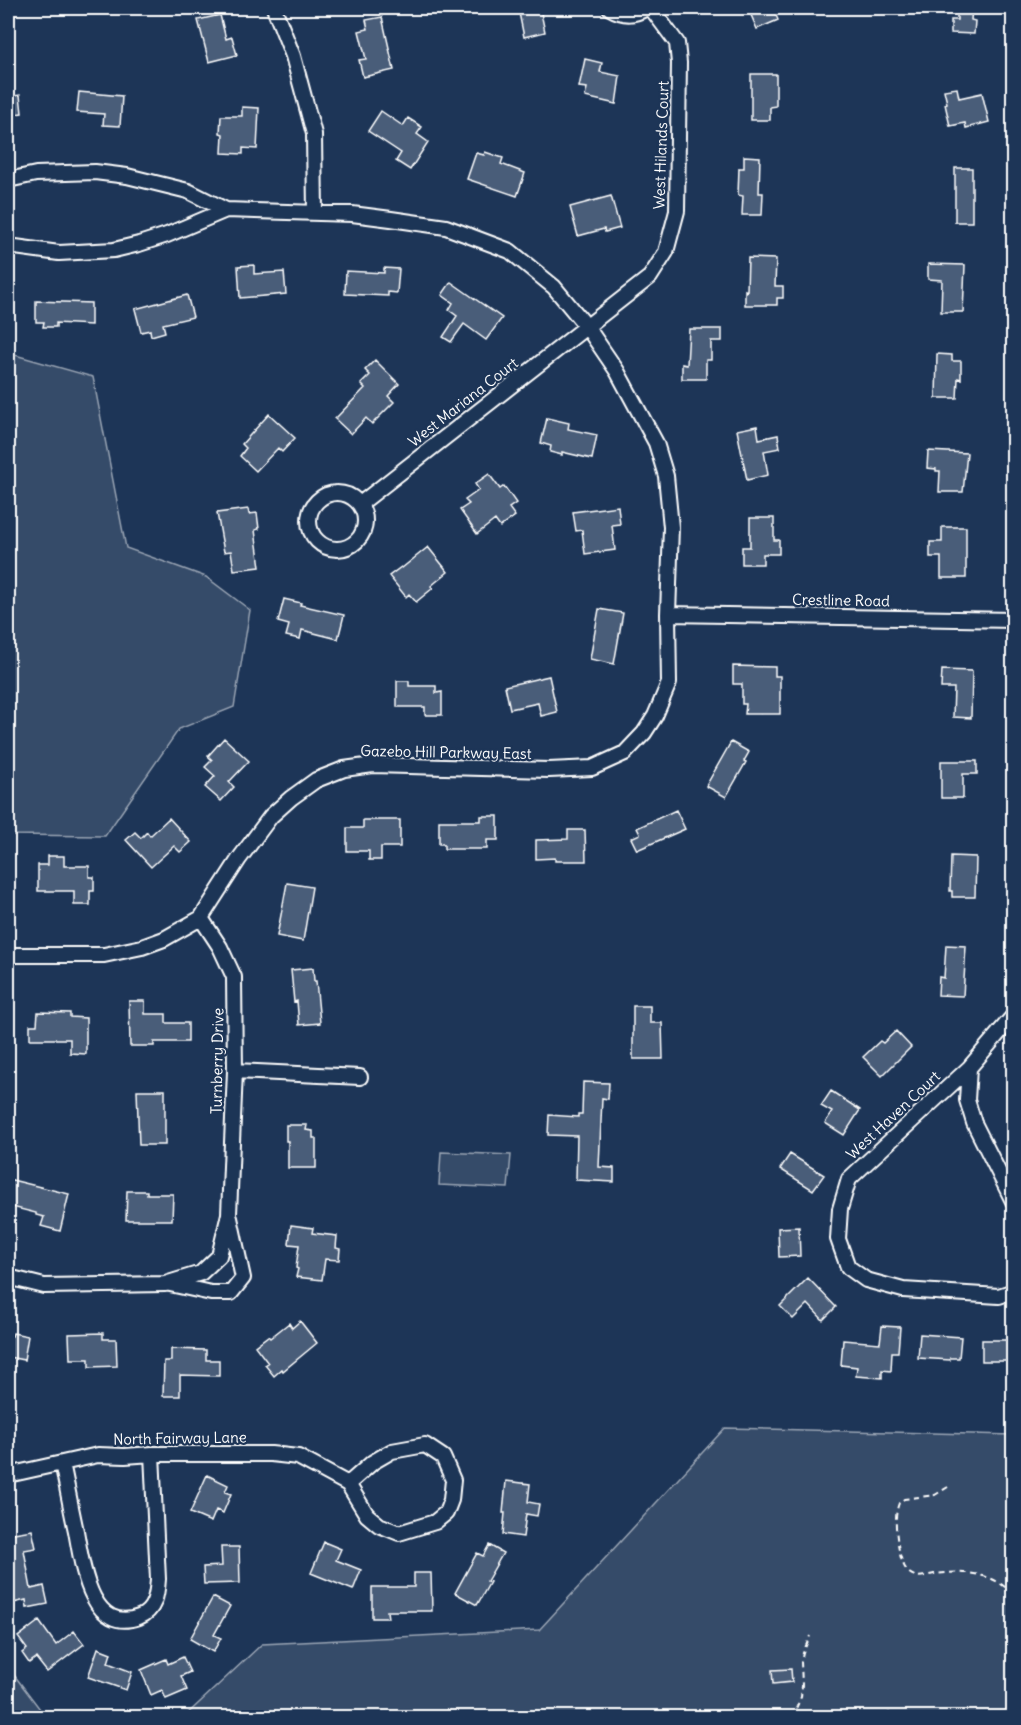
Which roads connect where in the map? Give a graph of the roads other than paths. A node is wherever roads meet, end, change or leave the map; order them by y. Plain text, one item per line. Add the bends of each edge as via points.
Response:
1 (274, 8) edge
2 (610, 8) edge
3 (646, 8) edge
4 (651, 8) edge
5 (8, 180) edge
6 (226, 210) junction
7 (315, 213) junction
8 (8, 246) edge
9 (587, 327) junction
10 (360, 504) junction
11 (668, 614) junction
12 (1014, 620) edge
13 (201, 918) junction
14 (8, 955) edge
15 (1014, 1015) edge
16 (969, 1068) junction
17 (235, 1071) junction
18 (360, 1077) dead end
19 (1014, 1203) edge
20 (229, 1214) junction
21 (8, 1277) edge
22 (165, 1284) junction
23 (1014, 1291) edge
24 (152, 1454) junction
25 (62, 1463) junction
26 (8, 1475) edge
27 (348, 1484) junction

1 - 7 street via 293,56 314,134
2 - 3 street via 625,14
4 - 9 street, West Hilands Court via 677,43 680,63 677,211 666,252 650,276
5 - 6 street via 36,174 94,172 127,176 188,191
6 - 7 street, Gazebo Hill Parkway East
6 - 8 street via 167,235 114,250 59,253
7 - 9 street, Gazebo Hill Parkway East via 446,227 510,251 554,287
9 - 10 street, West Mariana Court
9 - 11 street, Gazebo Hill Parkway East via 617,371 656,443 666,476 671,526
10 - 10 street via 344,493 325,495 317,501 309,519 321,544 346,548 360,537 366,520
11 - 12 street, Crestline Road
11 - 13 street, Gazebo Hill Parkway East via 669,683 655,716 625,753 592,768 373,765 344,769 316,780 271,816
13 - 14 street, Gazebo Hill Parkway East via 153,943 104,955
13 - 17 street, Turnberry Drive via 234,977
15 - 16 street, West Haven Court
16 - 19 street via 967,1100 974,1123
16 - 23 street, West Haven Court via 849,1179 840,1209 838,1239 848,1267 866,1281 903,1290 999,1296
17 - 18 street
17 - 20 street, Turnberry Drive
20 - 22 street, Turnberry Drive via 219,1256 201,1273
20 - 22 street, Turnberry Drive via 243,1278 231,1293
21 - 22 street, Turnberry Drive via 44,1286
24 - 25 street, North Fairway Lane via 98,1455
24 - 25 street via 156,1599 146,1615 128,1621 109,1615 94,1599 86,1581
24 - 27 street, North Fairway Lane via 298,1457
25 - 26 street, North Fairway Lane
27 - 27 street via 367,1515 379,1526 399,1533 435,1522 446,1513 453,1480 443,1457 425,1445 392,1451

